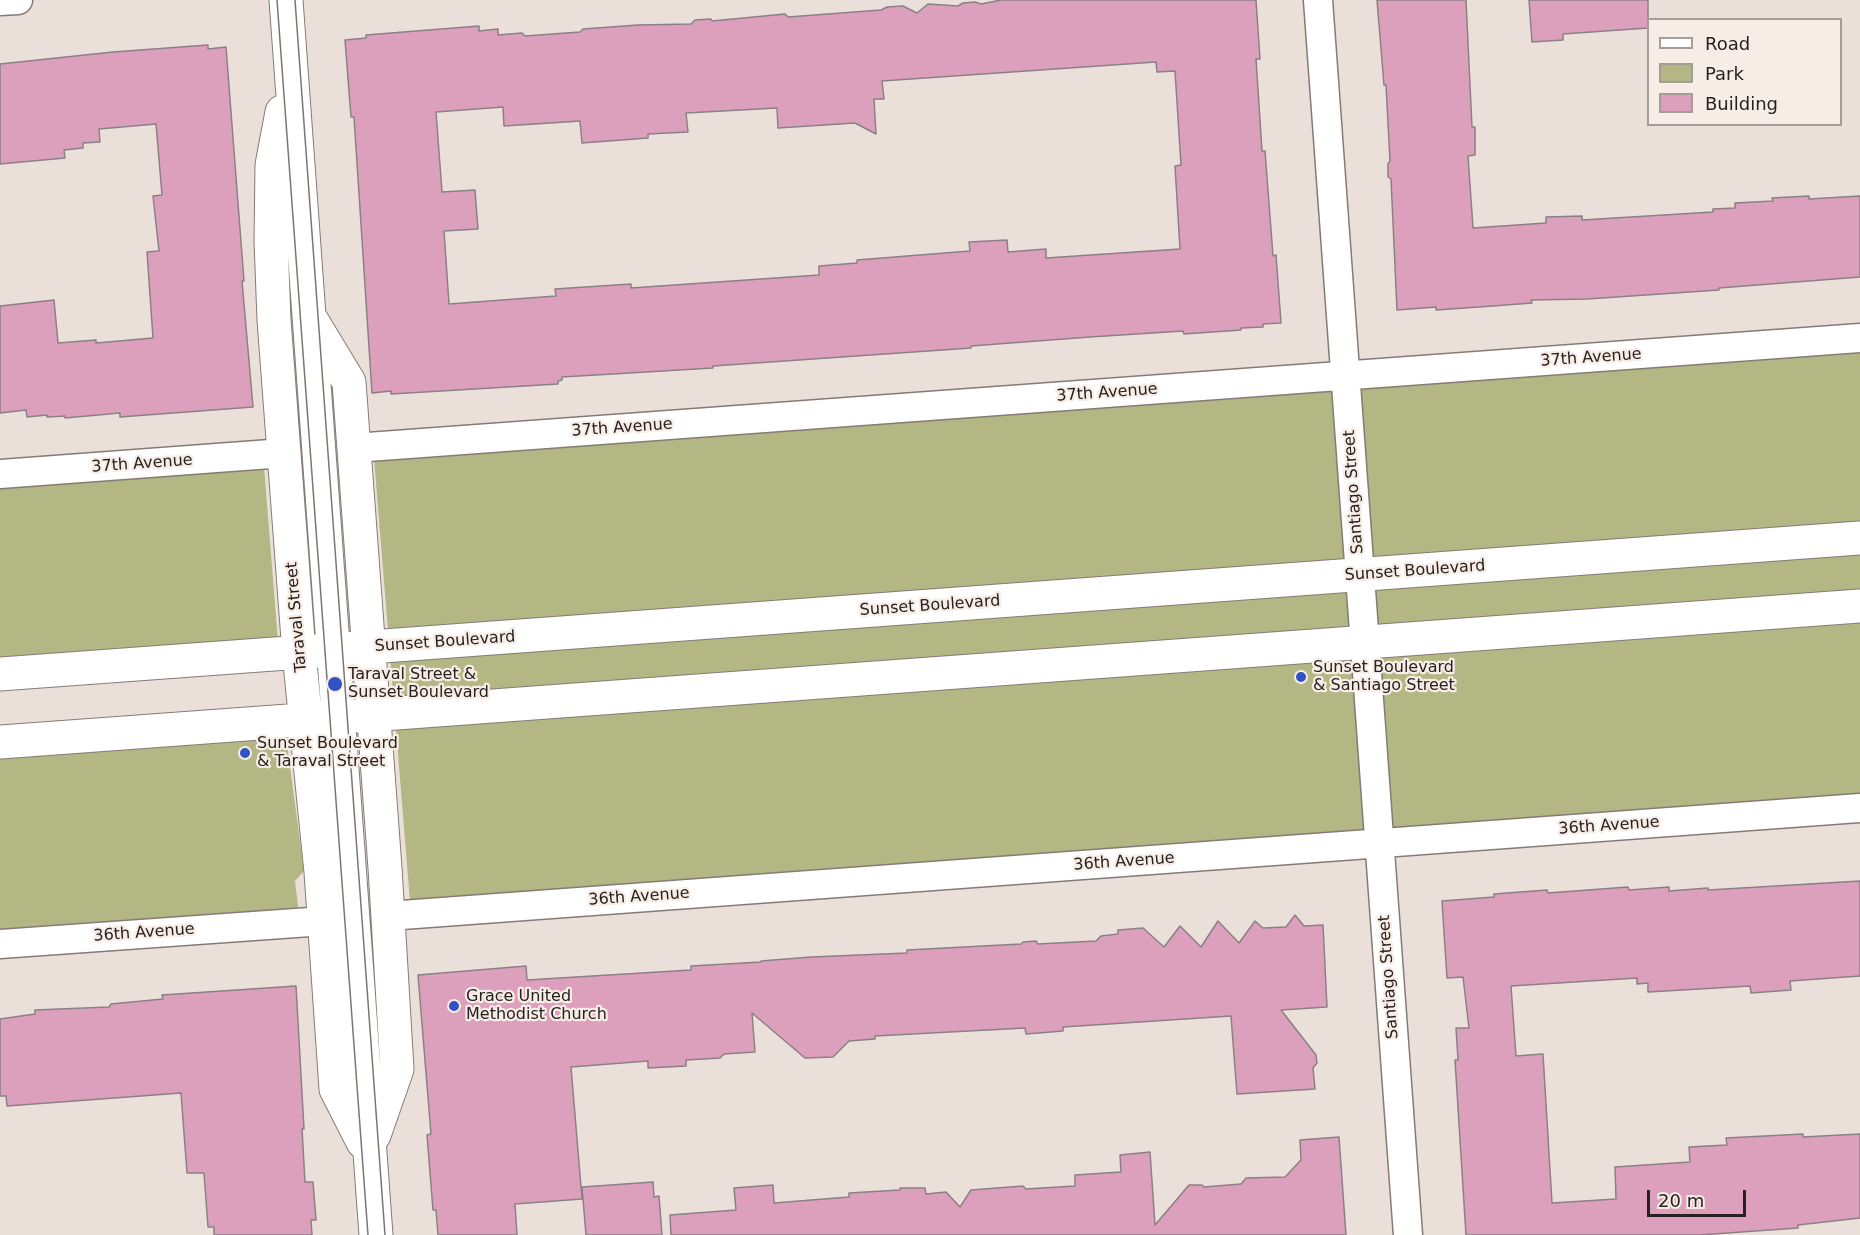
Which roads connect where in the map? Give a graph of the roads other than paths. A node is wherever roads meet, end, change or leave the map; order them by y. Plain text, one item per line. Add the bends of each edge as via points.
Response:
1 (18, 0) edge
2 (286, 0) edge
3 (1318, 0) edge
4 (0, 1) edge
5 (291, 72) junction
6 (309, 316) junction
7 (1860, 338) edge
8 (1346, 376) junction
9 (354, 448) junction
10 (284, 453) junction
11 (0, 474) edge
12 (1860, 538) edge
13 (1360, 575) junction
14 (1860, 606) edge
15 (1365, 642) junction
16 (368, 647) junction
17 (333, 650) junction
18 (299, 653) junction
19 (0, 674) edge
20 (373, 715) junction
21 (338, 718) junction
22 (306, 720) junction
23 (0, 742) edge
24 (1860, 808) edge
25 (1380, 843) junction
26 (388, 916) junction
27 (324, 921) junction
28 (0, 944) edge
29 (369, 1154) junction
30 (376, 1235) edge
31 (1408, 1235) edge

1 - 4 street
2 - 5 main road, Taraval Street
3 - 8 street, Santiago Street
5 - 6 main road, Taraval Street
5 - 10 main road, Taraval Street via 272,165 274,320
6 - 9 main road, Taraval Street via 349,382
6 - 17 main road, Taraval Street
7 - 8 street, 37th Avenue
8 - 9 street, 37th Avenue
8 - 13 street, Santiago Street
9 - 16 main road, Taraval Street
10 - 11 street, 37th Avenue
10 - 18 main road, Taraval Street
12 - 13 main road, Sunset Boulevard
13 - 15 street, Santiago Street
13 - 16 main road, Sunset Boulevard
14 - 15 main road
15 - 20 main road
15 - 25 street, Santiago Street
16 - 17 main road, Sunset Boulevard
16 - 20 main road, Taraval Street
17 - 18 main road, Sunset Boulevard
17 - 21 main road, Taraval Street
18 - 19 main road, Sunset Boulevard
18 - 22 main road, Taraval Street
20 - 21 main road
20 - 26 main road, Taraval Street
21 - 22 main road
21 - 29 main road, Taraval Street
22 - 23 main road
22 - 27 main road, Taraval Street
24 - 25 street, 36th Avenue
25 - 26 street, 36th Avenue
25 - 31 street, Santiago Street
26 - 29 main road, Taraval Street via 397,1069
27 - 28 street, 36th Avenue
27 - 29 main road, Taraval Street via 336,1089
29 - 30 main road, Taraval Street

